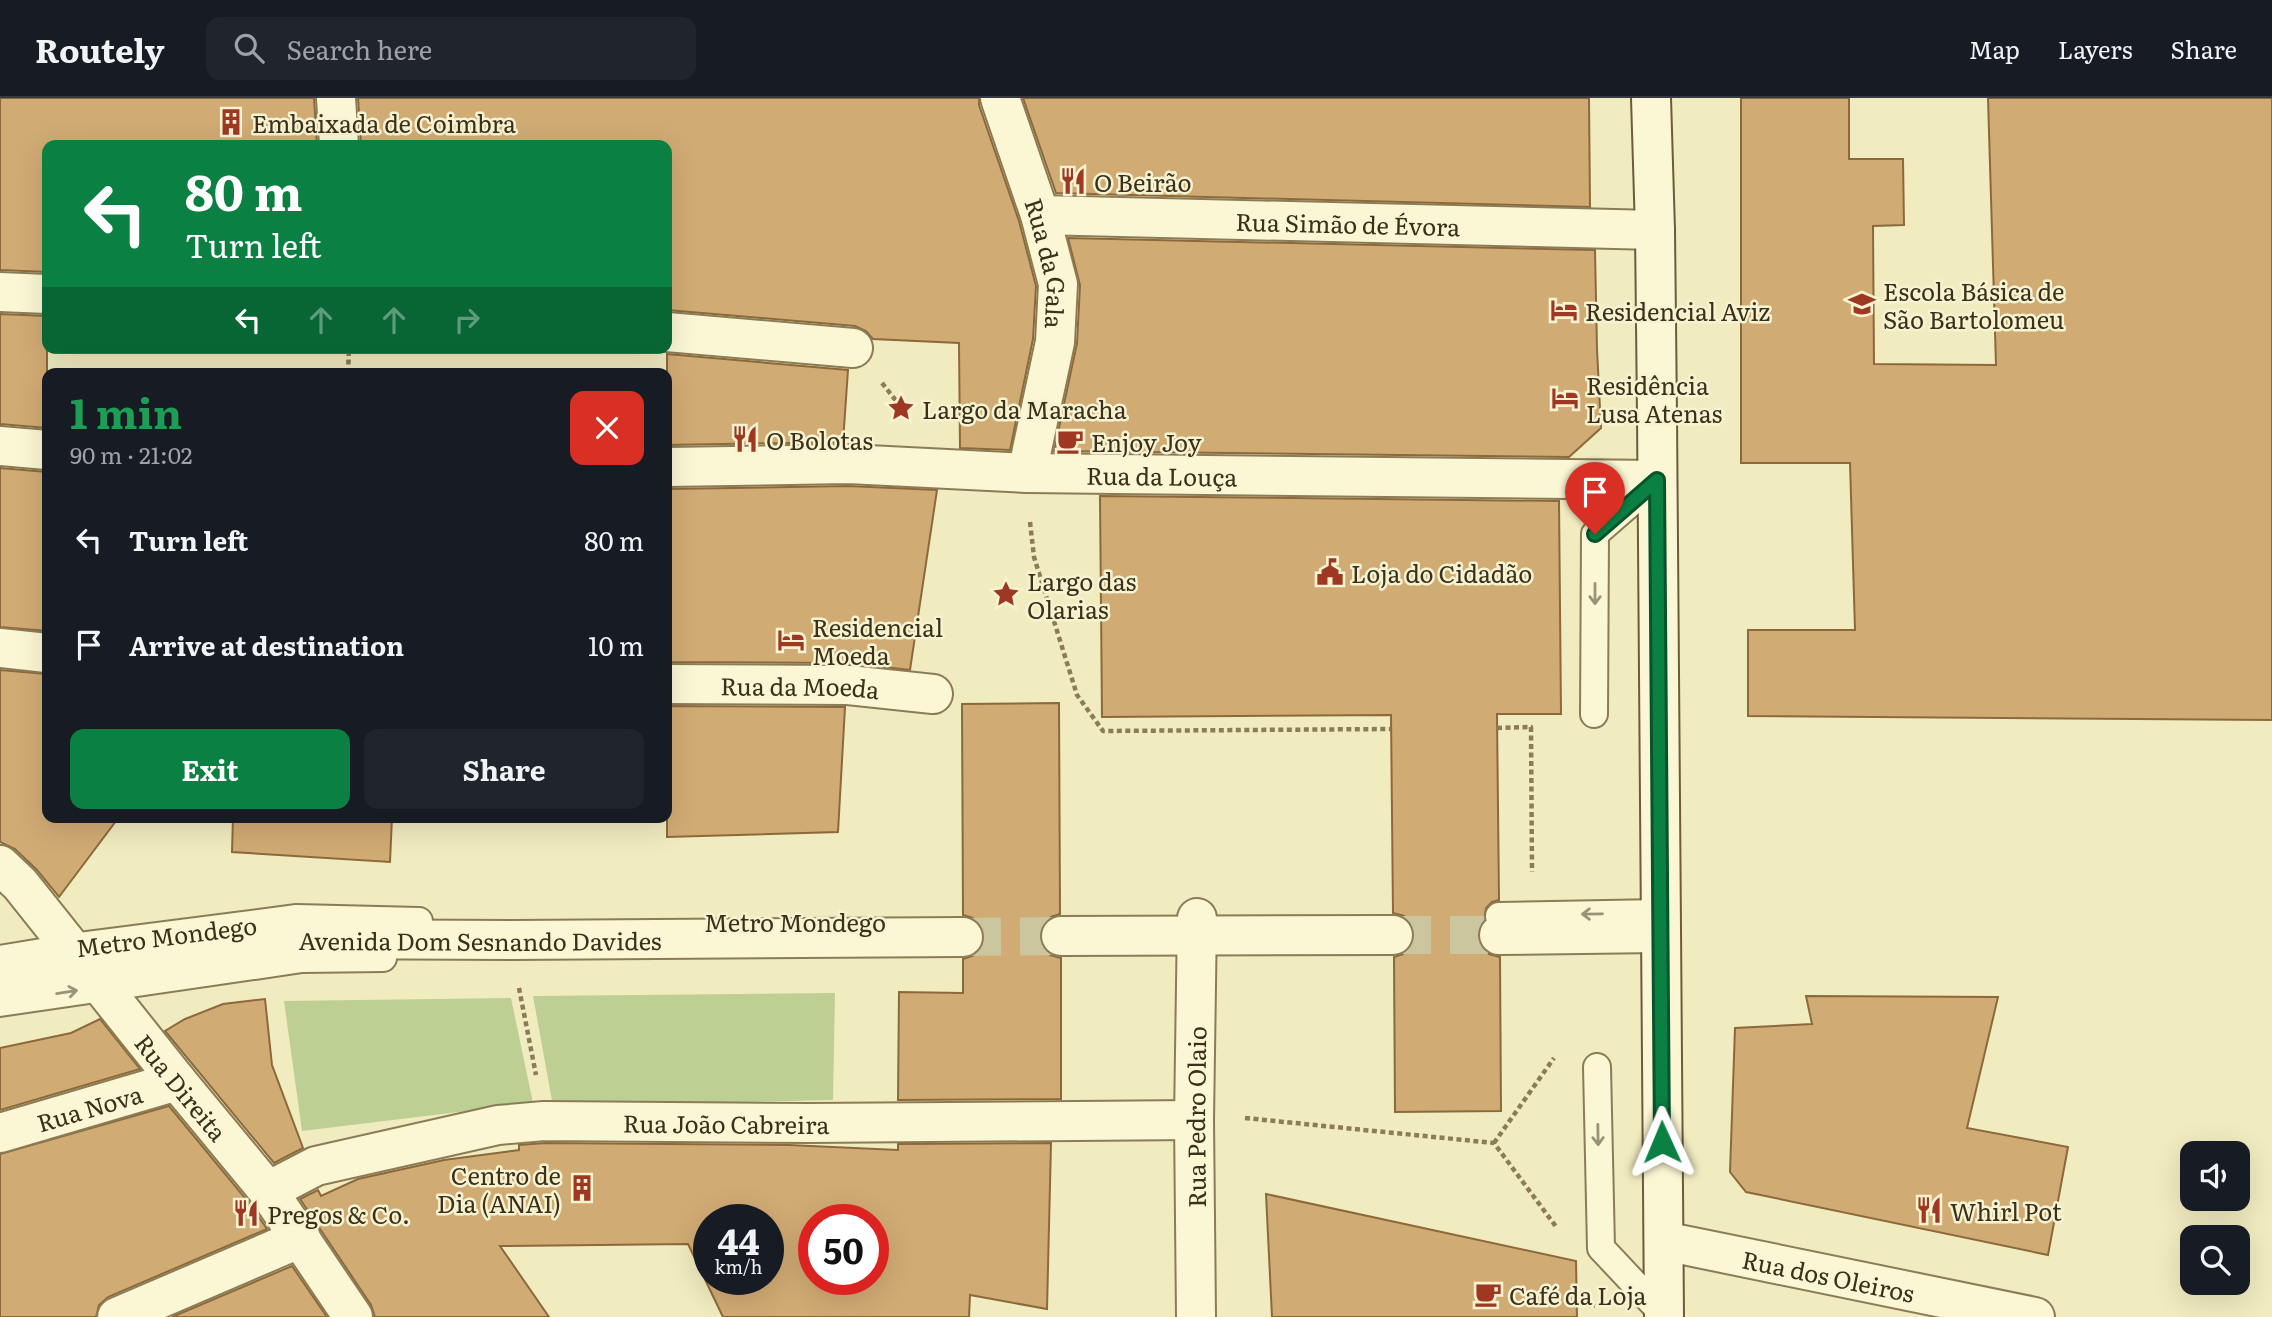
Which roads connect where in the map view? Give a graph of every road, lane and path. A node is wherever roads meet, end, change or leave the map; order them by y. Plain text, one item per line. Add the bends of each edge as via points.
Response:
1 (337, 98) edge
2 (1000, 98) edge
3 (1651, 99) edge
4 (339, 140) edge
5 (1040, 215) junction
6 (1655, 230) junction
7 (0, 292) edge
8 (42, 294) edge
9 (672, 332) edge
10 (853, 348) joint
11 (0, 446) edge
12 (42, 450) edge
13 (672, 467) edge
14 (952, 469) junction
15 (1027, 473) junction
16 (1657, 480) junction
17 (0, 648) edge
18 (42, 652) edge
19 (672, 684) edge
20 (933, 694) dead end
21 (1594, 714) dead end
22 (1497, 728) dead end
23 (1391, 729) dead end
24 (0, 865) edge
25 (1532, 915) junction
26 (1660, 933) junction
27 (1499, 934) joint
28 (1197, 935) junction
29 (1393, 935) tunnel mouth
30 (963, 936) joint
31 (1061, 936) tunnel mouth
32 (514, 958) junction
33 (0, 959) edge
34 (88, 967) junction
35 (0, 981) edge
36 (0, 1003) edge
37 (1554, 1056) dead end
38 (1597, 1067) dead end
39 (177, 1081) junction
40 (1245, 1118) dead end
41 (1194, 1119) junction
42 (544, 1121) junction
43 (0, 1133) edge
44 (268, 1191) junction
45 (301, 1238) junction
46 (1664, 1241) junction
47 (1664, 1316) edge
48 (117, 1317) edge
49 (353, 1317) edge
50 (1196, 1317) edge
51 (2035, 1317) edge

1 - 4 street
2 - 5 street, Rua da Gala
3 - 6 street
5 - 6 street, Rua Simão de Évora
5 - 15 street, Rua da Gala via 1058,284 1055,342
6 - 16 street
7 - 8 street
9 - 10 street
10 - 14 path
11 - 12 street
13 - 14 street, Rua da Louça via 848,464
14 - 15 street, Rua da Louça
15 - 16 street, Rua da Louça
15 - 23 path via 1034,557 1077,695 1103,731
16 -> 21 lane via 1595,534
16 - 26 street
17 - 18 street
19 - 20 street, Rua da Moeda via 848,685
22 - 25 path via 1531,727
24 - 34 street, Rua Direita
26 -> 25 lane
25 - 27 lane
26 - 27 street
26 - 46 street
28 - 29 street
28 - 31 street
28 - 41 street, Rua Pedro Olaio
30 - 32 lane
30 - 34 street, Avenida Dom Sesnando Davides via 299,939
32 - 34 lane via 302,958
32 - 42 path
33 - 34 lane, Metro Mondego
34 - 35 street, Avenida Dom Sesnando Davides
36 -> 34 lane
34 - 39 street, Rua Direita
37 - 40 path via 1494,1143
38 -> 47 lane via 1601,1248
39 - 43 street, Rua Nova
39 - 44 street, Rua Direita
41 - 42 street, Rua João Cabreira via 810,1124
41 - 50 street, Rua Pedro Olaio
42 - 44 street, Rua João Cabreira via 498,1125 316,1166
44 - 45 street, Rua Direita
45 - 48 street
45 - 49 street, Rua Direita
46 - 47 street
46 - 51 street, Rua dos Oleiros

